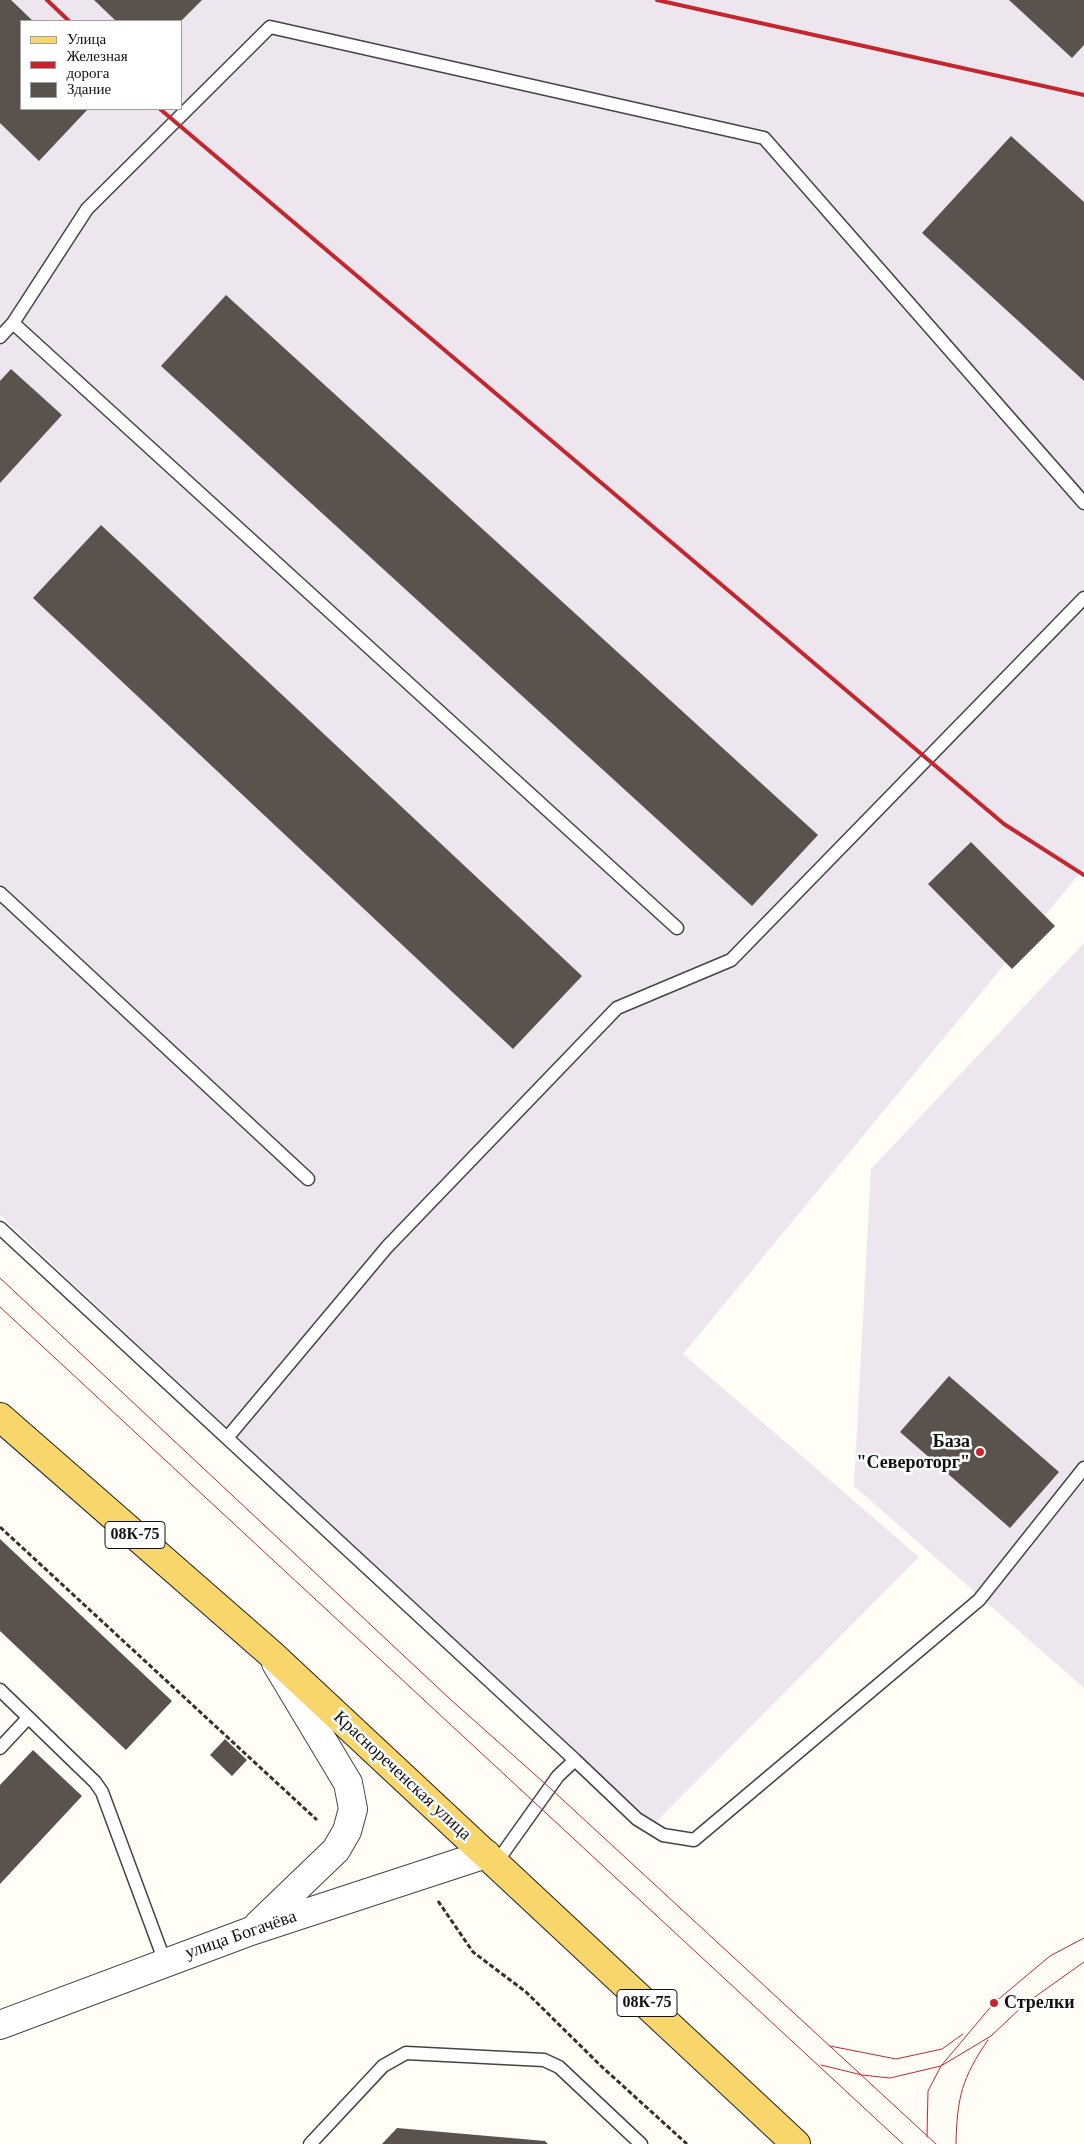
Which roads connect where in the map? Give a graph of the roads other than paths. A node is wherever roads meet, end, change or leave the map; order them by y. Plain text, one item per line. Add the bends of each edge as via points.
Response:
1 (13, 322) junction
2 (0, 337) edge
3 (1084, 504) edge
4 (1084, 598) edge
5 (0, 893) edge
6 (677, 928) dead end
7 (308, 1179) dead end
8 (0, 1228) edge
9 (0, 1417) edge
10 (227, 1438) junction
11 (1084, 1468) edge
12 (270, 1653) junction
13 (0, 1690) edge
14 (28, 1718) junction
15 (0, 1748) edge
16 (576, 1760) junction
17 (491, 1859) junction
18 (251, 1931) junction
19 (165, 1962) junction
20 (0, 2025) edge
21 (310, 2144) edge
22 (641, 2144) edge
23 (796, 2144) edge

1 - 2 lane
1 - 3 lane via 87,209 270,28 764,138
1 - 6 lane
4 - 10 lane via 732,960 617,1008 388,1247
5 - 7 lane
8 - 10 lane
9 - 12 main road, Краснореченская улица / 08К-75
10 - 16 lane
11 - 16 lane via 979,1600 694,1840 663,1835 637,1819
12 - 17 main road, Краснореченская улица / 08К-75
12 - 18 street via 348,1783 353,1809 342,1843
13 - 14 lane
14 - 15 lane
14 - 19 lane via 102,1792
16 - 17 lane via 558,1776
17 - 18 street, улица Богачёва
17 - 23 main road, Краснореченская улица / 08К-75
18 - 19 street, улица Богачёва
19 - 20 street, улица Богачёва
21 - 22 lane via 384,2066 406,2053 544,2060 559,2067

